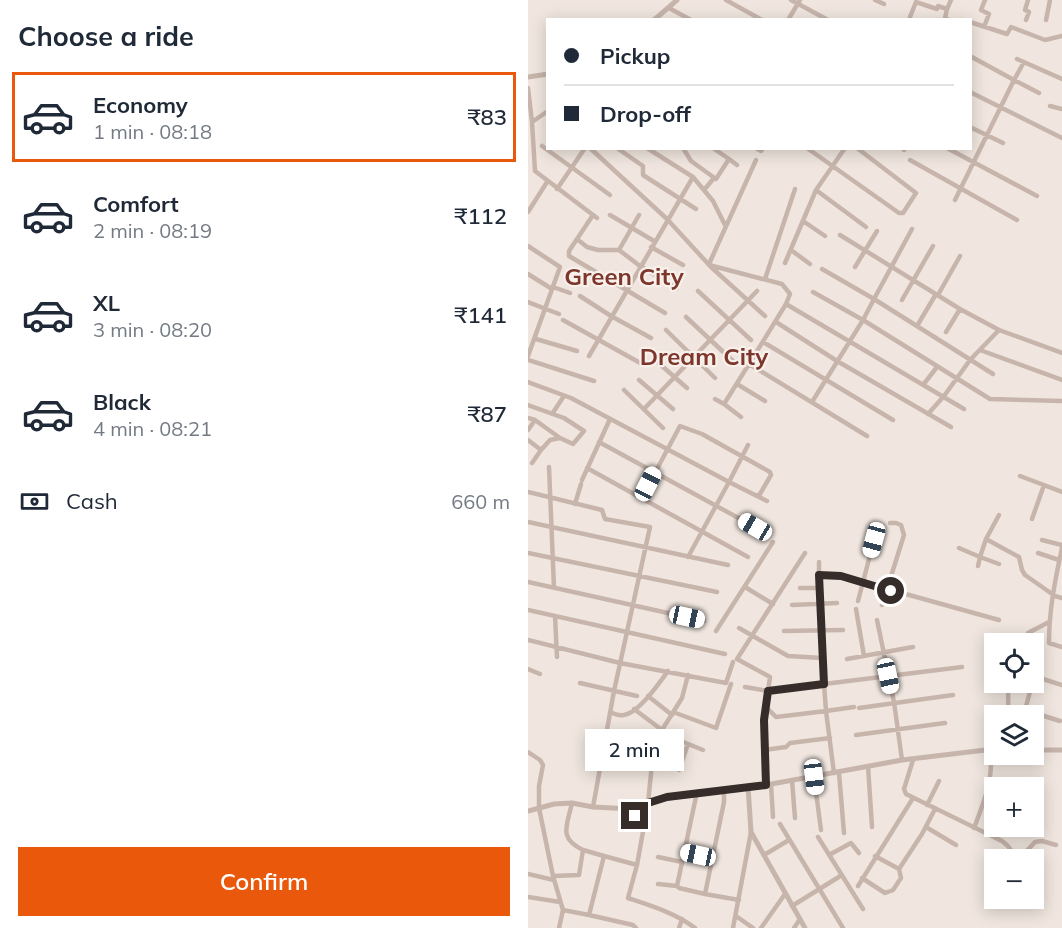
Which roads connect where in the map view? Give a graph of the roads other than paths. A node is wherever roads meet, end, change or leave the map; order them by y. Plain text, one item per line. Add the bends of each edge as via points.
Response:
1 (677, 0) edge
2 (726, 0) edge
3 (791, 0) edge
4 (875, 0) edge
5 (951, 0) edge
6 (985, 0) edge
7 (1028, 0) edge
8 (1050, 0) edge
9 (799, 2) edge
10 (884, 4) dead end
11 (669, 8) junction
12 (947, 9) junction
13 (910, 17) dead end
14 (656, 18) edge
15 (687, 18) edge
16 (758, 18) edge
17 (789, 18) edge
18 (825, 18) edge
19 (945, 18) edge
20 (1046, 20) dead end
21 (1026, 21) dead end
22 (972, 23) edge
23 (984, 27) junction
24 (1062, 36) edge
25 (972, 57) edge
26 (1017, 59) dead end
27 (1024, 62) junction
28 (546, 74) edge
29 (528, 77) edge
30 (1062, 79) edge
31 (1014, 80) junction
32 (528, 88) edge
33 (972, 93) edge
34 (1039, 93) dead end
35 (1050, 106) dead end
36 (1002, 108) junction
37 (1062, 110) edge
38 (529, 111) edge
39 (546, 112) edge
40 (532, 122) junction
41 (972, 128) edge
42 (988, 135) junction
43 (1062, 137) edge
44 (530, 138) edge
45 (1003, 143) dead end
46 (542, 146) dead end
47 (546, 149) edge
48 (547, 150) edge
49 (584, 150) edge
50 (592, 150) edge
51 (620, 150) edge
52 (650, 150) edge
53 (684, 150) edge
54 (716, 150) edge
55 (810, 150) edge
56 (844, 150) edge
57 (860, 150) edge
58 (951, 150) edge
59 (729, 159) junction
60 (756, 160) dead end
61 (910, 160) dead end
62 (974, 163) junction
63 (738, 165) dead end
64 (833, 166) junction
65 (571, 168) junction
66 (693, 177) junction
67 (714, 178) junction
68 (547, 182) junction
69 (557, 189) junction
70 (795, 189) dead end
71 (960, 189) junction
72 (704, 190) junction
73 (816, 190) junction
74 (610, 195) dead end
75 (1037, 196) dead end
76 (680, 199) junction
77 (955, 200) dead end
78 (529, 209) edge
79 (696, 209) dead end
80 (610, 215) dead end
81 (639, 215) dead end
82 (667, 219) junction
83 (1017, 220) dead end
84 (803, 222) junction
85 (725, 225) junction
86 (866, 227) dead end
87 (631, 228) junction
88 (912, 229) dead end
89 (877, 231) dead end
90 (840, 235) dead end
91 (825, 236) dead end
92 (577, 239) junction
93 (654, 241) junction
94 (528, 246) edge
95 (933, 246) dead end
96 (651, 247) junction
97 (619, 250) junction
98 (790, 250) junction
99 (866, 250) junction
100 (960, 256) dead end
101 (785, 263) dead end
102 (709, 264) junction
103 (810, 264) dead end
104 (640, 266) junction
105 (683, 266) dead end
106 (855, 267) dead end
107 (892, 268) junction
108 (822, 269) dead end
109 (528, 274) edge
110 (765, 279) junction
111 (912, 280) junction
112 (553, 288) junction
113 (677, 288) dead end
114 (626, 291) junction
115 (698, 291) dead end
116 (757, 291) dead end
117 (813, 292) dead end
118 (570, 293) dead end
119 (937, 294) junction
120 (580, 296) dead end
121 (874, 299) junction
122 (748, 300) junction
123 (902, 300) dead end
124 (528, 302) edge
125 (786, 304) junction
126 (546, 309) junction
127 (960, 309) junction
128 (665, 313) dead end
129 (559, 314) dead end
130 (611, 316) junction
131 (765, 316) dead end
132 (686, 317) dead end
133 (562, 320) dead end
134 (728, 320) junction
135 (863, 320) junction
136 (776, 322) junction
137 (917, 326) junction
138 (666, 330) dead end
139 (999, 330) junction
140 (946, 332) dead end
141 (651, 338) dead end
142 (536, 339) junction
143 (598, 340) junction
144 (710, 340) junction
145 (751, 340) dead end
146 (849, 341) junction
147 (763, 342) junction
148 (980, 350) junction
149 (577, 351) dead end
150 (1062, 353) edge
151 (589, 356) dead end
152 (693, 357) junction
153 (528, 358) edge
154 (654, 359) dead end
155 (837, 360) junction
156 (970, 360) junction
157 (734, 362) dead end
158 (642, 364) dead end
159 (749, 364) junction
160 (938, 367) junction
161 (993, 374) dead end
162 (675, 376) junction
163 (715, 378) dead end
164 (957, 379) junction
165 (639, 380) dead end
166 (825, 380) junction
167 (1062, 380) edge
168 (594, 381) dead end
169 (528, 382) edge
170 (737, 384) junction
171 (923, 385) junction
172 (687, 388) dead end
173 (624, 390) dead end
174 (657, 395) junction
175 (564, 396) junction
176 (944, 396) junction
177 (715, 399) dead end
178 (765, 400) dead end
179 (1062, 401) edge
180 (812, 402) junction
181 (724, 404) junction
182 (528, 405) edge
183 (644, 409) junction
184 (673, 409) dead end
185 (964, 409) dead end
186 (552, 414) junction
187 (928, 414) junction
188 (741, 417) dead end
189 (528, 418) edge
190 (610, 419) junction
191 (535, 420) junction
192 (893, 420) dead end
193 (951, 427) dead end
194 (663, 428) dead end
195 (528, 430) edge
196 (867, 436) dead end
197 (560, 438) junction
198 (528, 440) edge
199 (599, 442) junction
200 (748, 445) dead end
201 (667, 448) junction
202 (541, 450) junction
203 (742, 458) junction
204 (532, 463) dead end
205 (549, 467) dead end
206 (587, 468) junction
207 (654, 473) junction
208 (1020, 476) dead end
209 (729, 482) junction
210 (1044, 485) junction
211 (528, 492) edge
212 (1062, 492) edge
213 (757, 496) junction
214 (550, 498) junction
215 (643, 499) junction
216 (767, 501) dead end
217 (575, 504) junction
218 (717, 505) junction
219 (999, 515) dead end
220 (1032, 519) dead end
221 (528, 522) edge
222 (890, 524) dead end
223 (551, 527) junction
224 (755, 527) dead end
225 (702, 532) junction
226 (986, 539) junction
227 (874, 540) dead end
228 (1042, 540) dead end
229 (773, 542) dead end
230 (1062, 547) edge
231 (646, 548) junction
232 (959, 548) dead end
233 (528, 553) edge
234 (805, 553) dead end
235 (1038, 553) dead end
236 (688, 557) junction
237 (748, 557) dead end
238 (980, 557) junction
239 (553, 558) junction
240 (1059, 560) junction
241 (819, 562) dead end
242 (999, 564) dead end
243 (729, 565) dead end
244 (978, 566) dead end
245 (1060, 570) edge
246 (819, 575) junction
247 (639, 576) junction
248 (528, 582) edge
249 (863, 582) junction
250 (745, 587) junction
251 (554, 588) junction
252 (800, 588) dead end
253 (819, 588) junction
254 (887, 590) junction
255 (717, 592) dead end
256 (1052, 593) junction
257 (1062, 598) edge
258 (858, 601) dead end
259 (837, 603) dead end
260 (773, 604) junction
261 (792, 604) dead end
262 (819, 604) junction
263 (633, 605) junction
264 (882, 605) dead end
265 (855, 609) dead end
266 (528, 610) edge
267 (555, 616) junction
268 (877, 620) dead end
269 (999, 620) dead end
270 (704, 621) dead end
271 (1049, 622) junction
272 (739, 628) dead end
273 (843, 630) dead end
274 (716, 631) dead end
275 (784, 631) dead end
276 (821, 631) junction
277 (627, 632) junction
278 (1028, 633) edge
279 (750, 635) junction
280 (528, 640) edge
281 (556, 647) junction
282 (913, 647) dead end
283 (1062, 647) edge
284 (883, 652) junction
285 (725, 654) dead end
286 (864, 656) junction
287 (557, 657) dead end
288 (822, 658) junction
289 (847, 659) dead end
290 (733, 662) dead end
291 (620, 663) junction
292 (962, 667) dead end
293 (528, 669) edge
294 (668, 671) junction
295 (540, 674) dead end
296 (688, 675) junction
297 (888, 676) junction
298 (1044, 679) edge
299 (580, 683) dead end
300 (729, 684) junction
301 (824, 684) junction
302 (1062, 685) edge
303 (738, 686) dead end
304 (745, 687) dead end
305 (614, 691) junction
306 (768, 691) junction
307 (953, 695) dead end
308 (638, 696) dead end
309 (648, 696) junction
310 (894, 702) junction
311 (766, 707) junction
312 (634, 709) junction
313 (826, 711) junction
314 (610, 712) junction
315 (673, 714) junction
316 (1044, 716) edge
317 (1060, 721) dead end
318 (945, 723) dead end
319 (898, 729) junction
320 (662, 731) junction
321 (856, 735) dead end
322 (830, 738) junction
323 (688, 744) junction
324 (704, 750) dead end
325 (764, 750) junction
326 (984, 750) edge
327 (1044, 750) edge
328 (1062, 750) edge
329 (528, 752) edge
330 (902, 760) junction
331 (913, 760) junction
332 (992, 765) edge
333 (868, 766) junction
334 (679, 770) dead end
335 (836, 773) junction
336 (814, 777) junction
337 (792, 780) junction
338 (939, 781) dead end
339 (769, 784) junction
340 (748, 786) junction
341 (724, 789) junction
342 (697, 792) junction
343 (913, 798) junction
344 (572, 803) junction
345 (648, 803) junction
346 (927, 805) junction
347 (593, 807) junction
348 (539, 808) junction
349 (632, 808) junction
350 (934, 809) junction
351 (528, 811) edge
352 (773, 818) dead end
353 (795, 818) dead end
354 (780, 824) dead end
355 (872, 827) dead end
356 (926, 827) junction
357 (974, 828) junction
358 (821, 830) dead end
359 (751, 832) junction
360 (844, 833) dead end
361 (818, 837) dead end
362 (789, 840) junction
363 (956, 845) dead end
364 (1056, 845) dead end
365 (583, 850) junction
366 (684, 852) junction
367 (860, 853) dead end
368 (764, 855) junction
369 (829, 855) junction
370 (604, 856) junction
371 (876, 856) junction
372 (658, 857) dead end
373 (713, 858) junction
374 (682, 862) junction
375 (637, 865) junction
376 (899, 869) junction
377 (528, 874) edge
378 (842, 875) junction
379 (553, 878) junction
380 (862, 878) junction
381 (657, 884) dead end
382 (677, 886) junction
383 (858, 886) dead end
384 (820, 889) junction
385 (705, 894) junction
386 (785, 894) junction
387 (528, 897) edge
388 (739, 900) junction
389 (560, 902) junction
390 (792, 906) junction
391 (862, 909) dead end
392 (563, 910) junction
393 (589, 915) junction
394 (736, 916) junction
395 (682, 918) junction
396 (800, 919) junction
397 (619, 922) junction
398 (559, 928) edge
399 (617, 928) edge
400 (636, 928) edge
401 (679, 928) edge
402 (695, 928) edge
403 (733, 928) edge
404 (753, 928) edge
405 (761, 928) edge
406 (794, 928) edge
407 (805, 928) edge
408 (843, 928) edge

1 - 11 street
2 - 16 street
3 - 9 street
4 - 10 street
5 - 12 street
6 - 23 street via 981,10 989,14
7 - 21 street via 1024,10 1029,12
8 - 20 street
9 - 17 street
9 - 18 street
11 - 14 street
11 - 15 street
12 - 13 street via 916,2
12 - 19 street
22 - 23 street
23 - 24 street via 1007,34 1011,27 1045,40
25 - 31 street
26 - 27 street
27 - 30 street
27 - 31 street
28 - 29 street
31 - 34 street
31 - 36 street
32 - 38 street
33 - 36 street
35 - 37 street
36 - 42 street
36 - 43 street
38 - 40 street
39 - 40 street
40 - 44 street
41 - 42 street
42 - 45 street
42 - 62 street
44 - 68 street via 535,171
46 - 47 street
48 - 65 street
49 - 65 street
50 - 82 street
51 - 76 street via 643,166 643,175
52 - 66 street
53 - 67 street via 691,161
54 - 59 street
55 - 64 street
56 - 64 street
57 - 64 street via 916,193 901,213
58 - 62 street
59 - 63 street
59 - 67 street via 718,178
60 - 85 street
61 - 71 street
62 - 71 street
62 - 75 street
64 - 73 street
65 - 69 street
65 - 74 street
66 - 72 street
66 - 76 street
67 - 72 street
68 - 69 street
68 - 78 street
69 - 92 street via 595,217
70 - 110 street
71 - 77 street
71 - 83 street
72 - 85 street
73 - 84 street
73 - 86 street
76 - 79 street
76 - 82 street
80 - 87 street
81 - 87 street
82 - 93 street
82 - 102 street
84 - 91 street
84 - 98 street
85 - 102 street
87 - 93 street
87 - 97 street
88 - 107 street
89 - 99 street
90 - 99 street
92 - 97 street via 587,248
92 - 114 street via 568,251 569,256
93 - 96 street
94 - 112 street via 560,267
95 - 111 street
96 - 104 street
96 - 105 street
97 - 104 street
98 - 101 street
98 - 103 street
99 - 106 street
99 - 107 street
100 - 119 street
102 - 110 street
102 - 122 street
104 - 113 street
104 - 114 street
107 - 111 street
107 - 121 street
108 - 121 street
109 - 112 street
110 - 125 street via 782,284 790,294
111 - 119 street
111 - 123 street
112 - 118 street
112 - 126 street
114 - 128 street
114 - 130 street
115 - 134 street
116 - 122 street
117 - 135 street
119 - 127 street
119 - 137 street
120 - 130 street
121 - 135 street
121 - 137 street
122 - 131 street
122 - 134 street
124 - 126 street
125 - 136 street
125 - 146 street
126 - 129 street
126 - 142 street
127 - 139 street
127 - 140 street
130 - 141 street
130 - 143 street
132 - 144 street
133 - 143 street
134 - 144 street
134 - 145 street
135 - 146 street
135 - 160 street
136 - 147 street
136 - 155 street
137 - 156 street
138 - 152 street
139 - 148 street
139 - 150 street
142 - 149 street
142 - 153 street
143 - 151 street
143 - 158 street
144 - 152 street
144 - 157 street
146 - 155 street
146 - 171 street
147 - 159 street
147 - 166 street
148 - 156 street
148 - 167 street
152 - 162 street
152 - 163 street
153 - 168 street
154 - 162 street
155 - 166 street
155 - 187 street
156 - 161 street
156 - 164 street
159 - 170 street
159 - 180 street
160 - 164 street
160 - 171 street
162 - 172 street
162 - 174 street
164 - 176 street
164 - 179 street via 990,399
165 - 174 street
166 - 180 street
166 - 192 street
169 - 175 street
170 - 178 street
170 - 181 street
171 - 176 street
173 - 183 street
174 - 183 street
174 - 184 street
175 - 186 street
175 - 190 street
176 - 185 street
176 - 187 street
177 - 181 street
180 - 196 street
181 - 188 street
182 - 186 street
183 - 194 street
186 - 197 street via 584,431 573,444
187 - 193 street
189 - 191 street
190 - 199 street
190 - 201 street
191 - 195 street
191 - 197 street
197 - 202 street via 550,440
198 - 202 street
199 - 206 street
199 - 207 street
200 - 203 street
201 - 203 street via 683,426
201 - 207 street
201 - 209 street
202 - 204 street
203 - 209 street
203 - 213 street via 771,474
205 - 214 street
206 - 215 street
206 - 217 street
207 - 215 street
207 - 218 street
208 - 210 street
209 - 213 street
209 - 218 street
210 - 212 street
210 - 220 street
211 - 214 street
213 - 216 street
214 - 217 street
214 - 223 street
215 - 225 street
217 - 231 street via 602,510 605,519 650,527
218 - 224 street
218 - 225 street
219 - 226 street
221 - 223 street
222 - 254 street via 901,525 904,535
223 - 231 street
223 - 239 street
225 - 236 street
225 - 237 street
226 - 238 street
226 - 256 street via 1019,557 1023,572
227 - 249 street
228 - 230 street
229 - 250 street
230 - 240 street
231 - 236 street
231 - 247 street
232 - 238 street
233 - 239 street
234 - 260 street
235 - 240 street
236 - 243 street
238 - 242 street
238 - 244 street
239 - 247 street
239 - 251 street
240 - 245 street
241 - 246 street
245 - 256 street
246 - 249 street
246 - 253 street
247 - 255 street
247 - 263 street
248 - 251 street
249 - 254 street
249 - 258 street
250 - 260 street
250 - 274 street
251 - 263 street
252 - 253 street
253 - 262 street
254 - 264 street
254 - 269 street
256 - 257 street
256 - 271 street
259 - 262 street
260 - 279 street
261 - 262 street
262 - 276 street
263 - 270 street
263 - 277 street
265 - 286 street
266 - 267 street
267 - 277 street
267 - 281 street
268 - 284 street
271 - 278 street
271 - 283 street via 1049,643
272 - 279 street
273 - 276 street
275 - 276 street
276 - 288 street
277 - 285 street
277 - 291 street
279 - 288 street via 788,656
279 - 306 street via 737,659 768,674
280 - 281 street
281 - 287 street
281 - 291 street
282 - 284 street
284 - 286 street
284 - 297 street
286 - 289 street
288 - 301 street
290 - 300 street
291 - 294 street
291 - 305 street
292 - 297 street
293 - 295 street
294 - 296 street
294 - 309 street
296 - 300 street
296 - 315 street
297 - 301 street
297 - 310 street
298 - 302 street
299 - 305 street
300 - 303 street
300 - 315 street via 716,728
301 - 306 street
301 - 313 street
304 - 306 street
305 - 308 street
305 - 314 street
306 - 311 street
307 - 310 street
309 - 312 street
309 - 315 street
310 - 313 street
310 - 319 street
311 - 313 street via 776,717
311 - 325 street
312 - 314 street via 624,715
312 - 320 street
313 - 322 street
314 - 347 street
315 - 320 street
316 - 317 street
318 - 319 street
319 - 321 street
319 - 330 street
320 - 323 street
320 - 345 street via 653,754
322 - 325 street
322 - 335 street
323 - 324 street
323 - 334 street
325 - 339 street
326 - 331 street
327 - 328 street
329 - 348 street via 543,765
330 - 331 street
330 - 333 street
331 - 343 street via 904,792
332 - 357 street via 990,786
333 - 335 street
333 - 355 street
335 - 336 street
335 - 360 street
336 - 337 street
336 - 358 street
337 - 339 street
337 - 353 street
338 - 346 street
339 - 340 street
339 - 352 street
340 - 341 street
340 - 359 street
341 - 342 street
341 - 373 street
342 - 345 street
342 - 366 street
343 - 346 street
343 - 371 street
344 - 347 street
344 - 348 street
344 - 365 street via 568,840
345 - 349 street
346 - 350 street
347 - 349 street
348 - 351 street
348 - 379 street
349 - 375 street via 644,826
350 - 356 street
350 - 357 street
354 - 362 street
356 - 363 street
356 - 376 street
357 - 364 street via 1002,841 1016,857 1038,841
359 - 368 street
359 - 388 street
361 - 369 street
362 - 368 street
362 - 384 street
365 - 370 street
365 - 379 street via 579,875
366 - 373 street
366 - 374 street
367 - 369 street via 850,843
368 - 386 street
369 - 378 street
370 - 375 street
370 - 393 street
371 - 376 street
371 - 380 street
372 - 374 street
373 - 385 street
374 - 382 street
375 - 395 street via 628,898
376 - 380 street via 901,878 890,893
377 - 379 street
378 - 384 street
378 - 391 street
379 - 389 street
380 - 383 street
381 - 382 street
382 - 385 street
384 - 390 street
384 - 408 street
385 - 388 street
386 - 390 street
386 - 405 street
387 - 389 street
388 - 394 street
389 - 392 street
390 - 396 street
392 - 393 street
392 - 398 street
393 - 397 street
394 - 403 street
394 - 404 street
395 - 401 street
395 - 402 street
396 - 406 street
396 - 407 street
397 - 399 street
397 - 400 street

